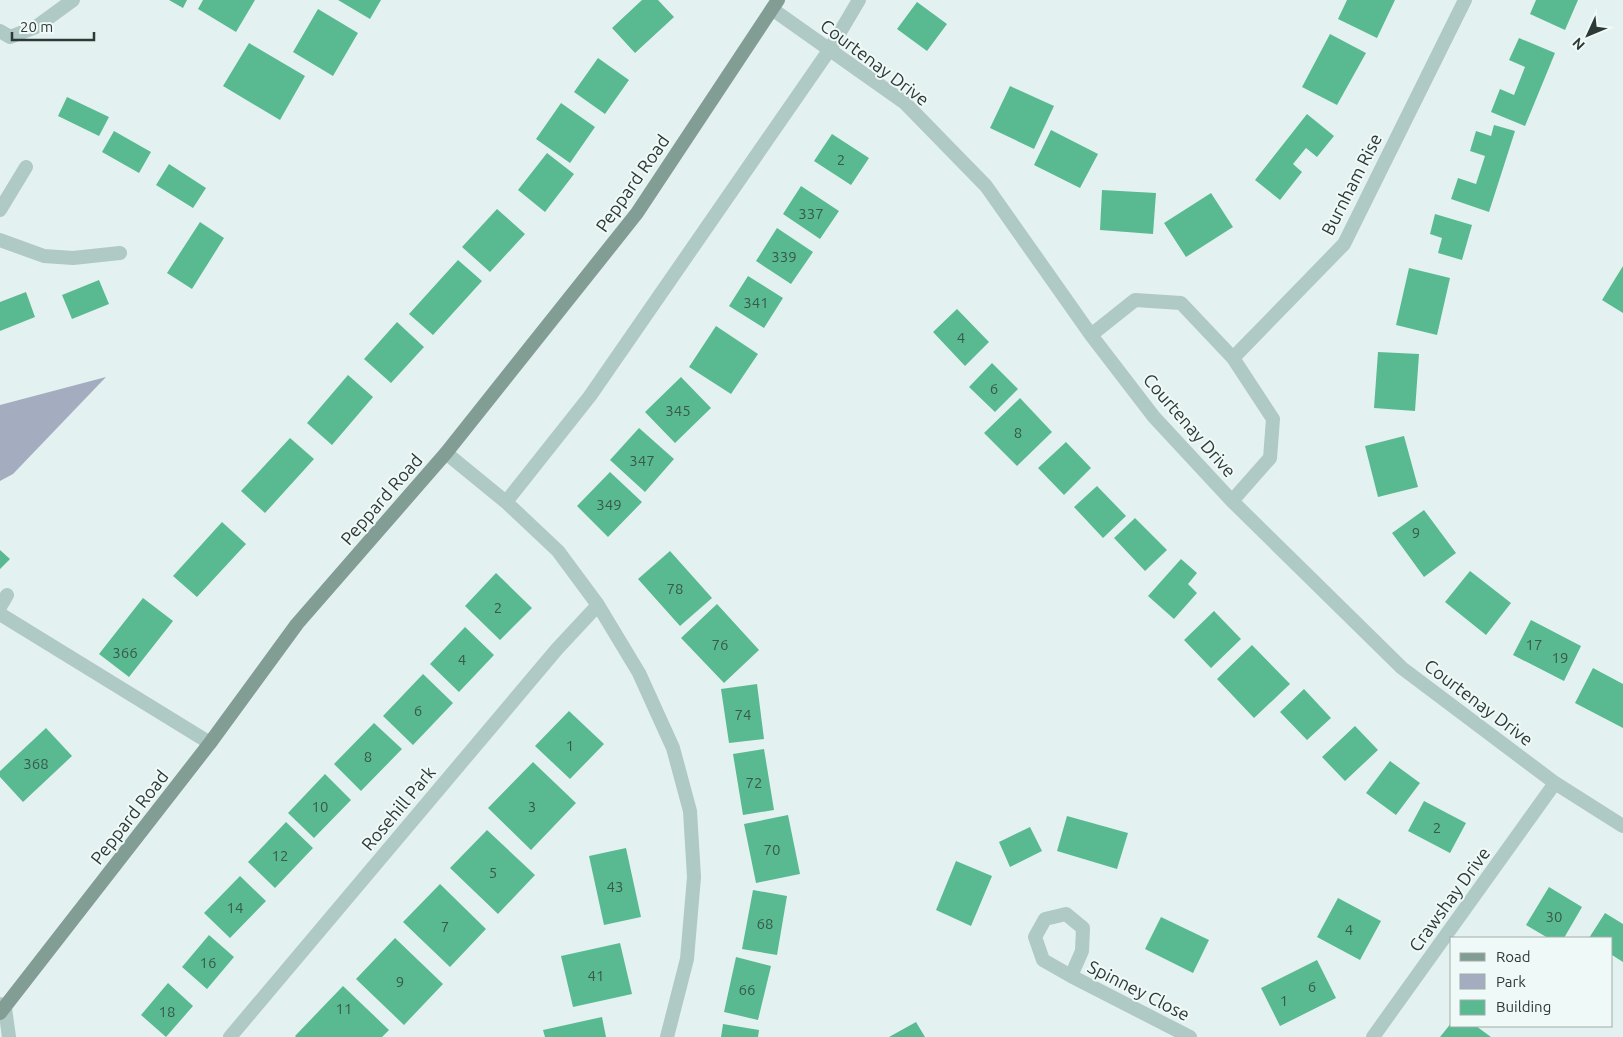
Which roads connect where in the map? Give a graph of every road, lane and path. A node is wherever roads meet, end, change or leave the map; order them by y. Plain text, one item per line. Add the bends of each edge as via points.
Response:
1 (73, 0) edge
2 (859, 0) edge
3 (1465, 0) edge
4 (775, 5) edge
5 (0, 31) edge
6 (830, 49) junction
7 (26, 167) dead end
8 (0, 210) edge
9 (0, 240) edge
10 (120, 253) dead end
11 (1091, 335) junction
12 (1233, 358) junction
13 (446, 453) junction
14 (1232, 501) junction
15 (506, 502) junction
16 (7, 595) dead end
17 (598, 605) junction
18 (0, 607) edge
19 (0, 614) edge
20 (210, 743) junction
21 (1554, 783) junction
22 (1623, 826) edge
23 (1071, 976) dead end
24 (2, 1008) edge
25 (9, 1037) edge
26 (230, 1037) edge
27 (667, 1037) edge
28 (1190, 1037) edge
29 (1373, 1037) edge

1 - 5 street via 36,27 10,37
2 - 6 street
3 - 12 street, Burnham Rise via 1344,244
4 - 6 street, Courtenay Drive
4 - 13 main road, Peppard Road via 637,213
6 - 11 street, Courtenay Drive via 905,103 986,186
6 - 15 street via 590,396
7 - 8 street
9 - 10 street via 44,256 73,258
11 - 12 street via 1135,300 1181,303
11 - 14 street, Courtenay Drive via 1154,417
12 - 14 street via 1273,419 1270,458
13 - 15 street
13 - 20 main road, Peppard Road via 298,624
14 - 21 street, Courtenay Drive via 1402,668
15 - 17 street via 558,552
16 - 18 street
17 - 26 street, Rosehill Park via 550,657
17 - 27 street via 639,673 673,748 690,811 694,877 687,959
19 - 20 street
20 - 24 main road, Peppard Road
21 - 22 street, Courtenay Drive
21 - 29 street, Crawshay Drive
23 - 28 street, Spinney Close
24 - 25 street

